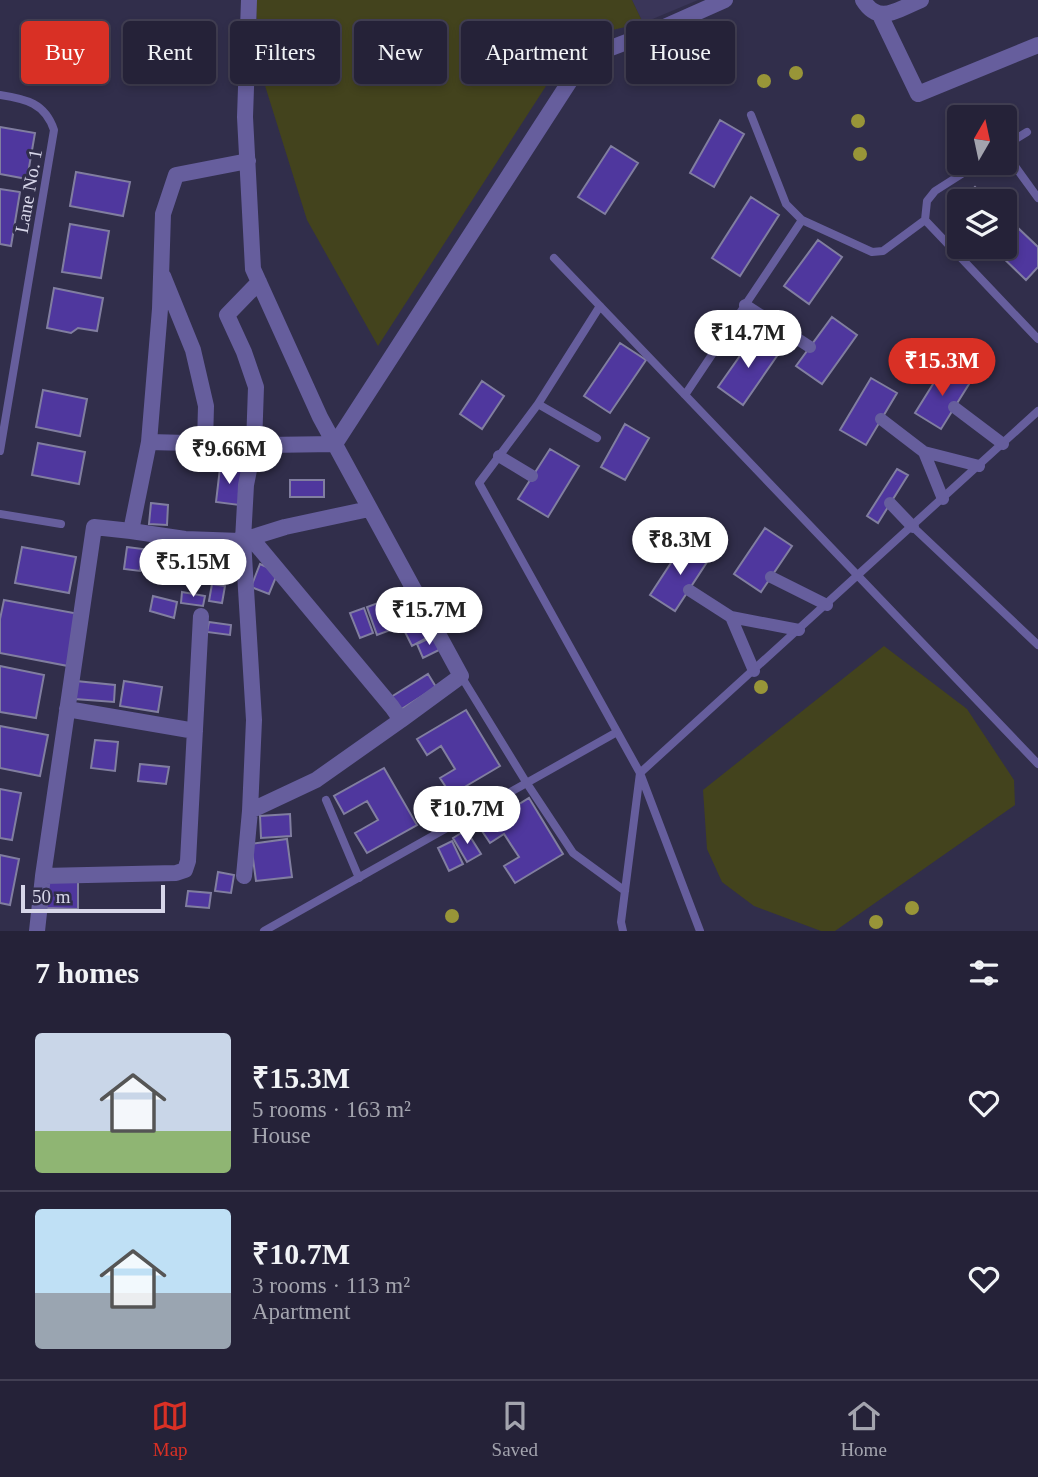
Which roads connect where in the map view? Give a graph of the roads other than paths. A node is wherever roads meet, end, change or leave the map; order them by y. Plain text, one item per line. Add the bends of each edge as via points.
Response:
1 (249, 0) edge
2 (725, 0) edge
3 (863, 0) edge
4 (921, 0) edge
5 (880, 15) junction
6 (1038, 45) edge
7 (0, 94) edge
8 (751, 115) dead end
9 (1027, 132) dead end
10 (1017, 139) edge
11 (248, 161) junction
12 (1017, 167) edge
13 (960, 175) edge
14 (1038, 198) edge
15 (802, 220) junction
16 (925, 220) junction
17 (554, 258) dead end
18 (161, 270) junction
19 (259, 282) junction
20 (600, 306) junction
21 (744, 306) junction
22 (1038, 339) edge
23 (810, 347) dead end
24 (685, 395) junction
25 (538, 404) junction
26 (954, 407) dead end
27 (1038, 411) edge
28 (881, 419) dead end
29 (597, 438) dead end
30 (149, 442) junction
31 (205, 443) junction
32 (335, 444) junction
33 (1003, 444) junction
34 (254, 445) junction
35 (0, 451) edge
36 (924, 452) junction
37 (499, 456) junction
38 (979, 466) junction
39 (532, 476) dead end
40 (943, 499) junction
41 (890, 503) dead end
42 (369, 509) junction
43 (0, 514) edge
44 (61, 523) dead end
45 (913, 527) junction
46 (131, 531) junction
47 (247, 539) junction
48 (859, 576) junction
49 (771, 577) dead end
50 (689, 590) dead end
51 (827, 605) junction
52 (201, 616) dead end
53 (732, 617) junction
54 (799, 630) junction
55 (1038, 645) edge
56 (754, 671) junction
57 (461, 676) junction
58 (67, 709) junction
59 (401, 720) junction
60 (195, 731) junction
61 (617, 733) junction
62 (1038, 764) edge
63 (640, 773) junction
64 (526, 782) junction
65 (326, 800) dead end
66 (250, 811) junction
67 (43, 876) junction
68 (244, 876) dead end
69 (359, 878) junction
70 (625, 891) junction
71 (37, 931) edge
72 (264, 931) edge
73 (623, 931) edge
74 (700, 931) edge

1 - 11 street
2 - 32 street via 595,54 579,67
3 - 5 street via 870,11
4 - 5 street
5 - 6 street via 918,94
7 - 35 lane, Lane No. 1 via 37,104 54,130
8 - 15 lane via 786,204
9 - 10 lane
11 - 18 street via 176,175 163,214
11 - 19 street via 253,268
12 - 14 lane
13 - 16 lane via 927,201
15 - 16 lane via 872,252 883,251
15 - 21 lane
16 - 22 lane
17 - 20 lane
18 - 30 street
18 - 31 street via 193,350 206,406
19 - 32 street
19 - 34 street via 227,315 256,387
20 - 24 lane
20 - 25 lane
21 - 23 street
21 - 24 lane
24 - 48 lane
25 - 29 lane
25 - 37 lane
26 - 33 street
27 - 33 lane
28 - 36 street
30 - 31 street
30 - 46 street
31 - 34 street
32 - 34 street
32 - 42 street
33 - 38 lane
34 - 47 street via 246,485
36 - 38 street
36 - 40 street
37 - 39 street
37 - 61 lane via 479,483
38 - 40 lane
40 - 45 lane
41 - 45 street
42 - 47 street
42 - 57 street
43 - 44 lane
45 - 48 lane
45 - 55 lane
46 - 47 street via 185,539
46 - 58 street via 94,527
47 - 59 street
47 - 66 street via 254,720
48 - 51 lane
48 - 62 lane
49 - 51 street
50 - 53 street
51 - 54 lane
52 - 60 street
53 - 54 street
53 - 56 street
54 - 56 lane
56 - 63 lane
57 - 59 street
57 - 64 lane
58 - 60 street
58 - 67 street
59 - 66 street via 316,780
60 - 67 street via 185,870
61 - 63 lane
61 - 64 lane
63 - 70 lane
63 - 74 lane
64 - 69 lane
64 - 70 lane via 573,853
65 - 69 lane
66 - 68 street
67 - 71 street
69 - 72 lane
70 - 73 lane

